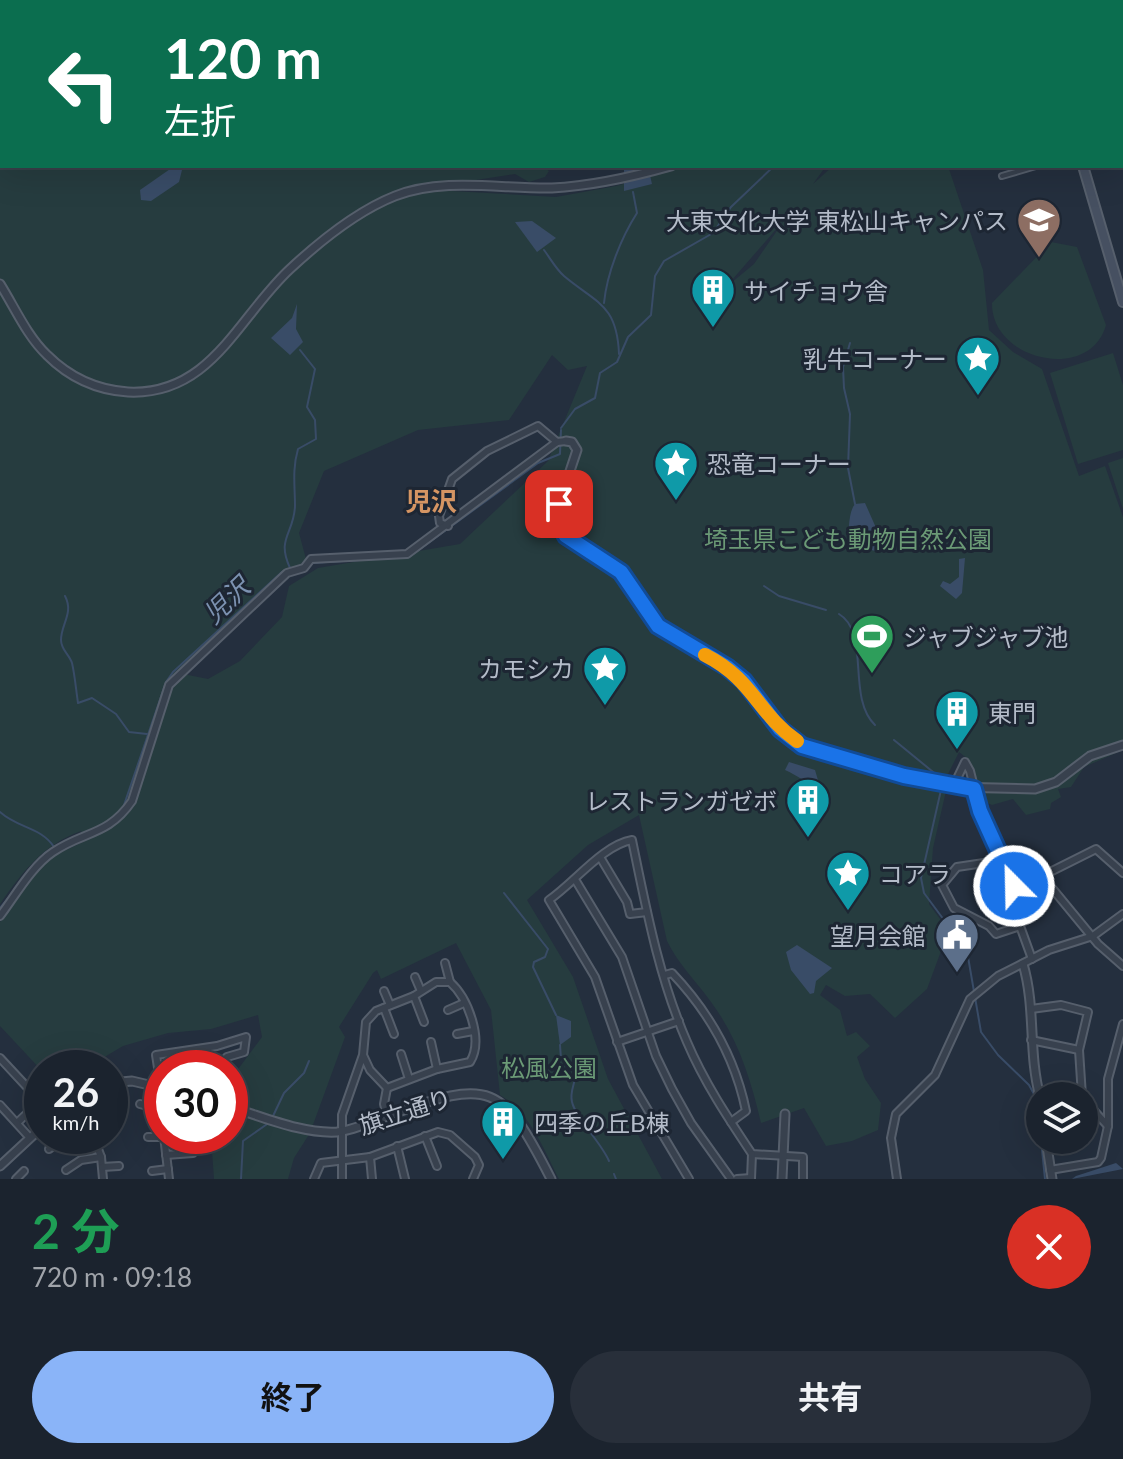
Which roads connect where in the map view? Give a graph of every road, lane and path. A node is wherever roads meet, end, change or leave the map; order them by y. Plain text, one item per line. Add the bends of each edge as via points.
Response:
1 (664, 168) edge
2 (1029, 168) edge
3 (1084, 168) edge
4 (1002, 176) dead end
5 (0, 285) edge
6 (1123, 302) edge
7 (561, 441) junction
8 (448, 526) junction
9 (1123, 745) edge
10 (953, 787) junction
11 (974, 789) junction
12 (600, 857) junction
13 (1004, 860) junction
14 (1123, 873) edge
15 (576, 881) junction
16 (647, 912) junction
17 (1123, 914) edge
18 (0, 916) edge
19 (1020, 926) junction
20 (1093, 936) junction
21 (1032, 959) junction
22 (445, 963) dead end
23 (1023, 964) junction
24 (1123, 966) edge
25 (665, 975) junction
26 (415, 977) dead end
27 (450, 982) junction
28 (384, 991) dead end
29 (421, 991) junction
30 (414, 996) junction
31 (464, 1003) junction
32 (387, 1007) junction
33 (1031, 1009) junction
34 (448, 1010) dead end
35 (679, 1021) junction
36 (424, 1022) dead end
37 (1123, 1024) edge
38 (473, 1031) junction
39 (648, 1031) junction
40 (394, 1034) dead end
41 (457, 1034) dead end
42 (1031, 1040) junction
43 (431, 1042) dead end
44 (617, 1042) junction
45 (190, 1050) edge
46 (244, 1050) edge
47 (1079, 1050) junction
48 (401, 1054) dead end
49 (363, 1055) junction
50 (0, 1058) edge
51 (437, 1069) junction
52 (409, 1079) junction
53 (1038, 1082) edge
54 (1082, 1082) edge
55 (387, 1088) junction
56 (140, 1104) dead end
57 (0, 1105) edge
58 (144, 1105) edge
59 (248, 1112) edge
60 (785, 1114) dead end
61 (1098, 1115) edge
62 (387, 1116) junction
63 (521, 1122) junction
64 (731, 1122) junction
65 (17, 1123) junction
66 (1108, 1126) junction
67 (513, 1129) dead end
68 (24, 1131) edge
69 (341, 1132) junction
70 (425, 1136) junction
71 (24, 1144) edge
72 (397, 1146) junction
73 (100, 1154) edge
74 (180, 1154) edge
75 (752, 1154) junction
76 (1048, 1154) edge
77 (166, 1155) joint
78 (783, 1156) junction
79 (101, 1157) junction
80 (370, 1157) junction
81 (340, 1160) junction
82 (0, 1166) edge
83 (119, 1166) dead end
84 (437, 1166) dead end
85 (102, 1167) junction
86 (168, 1169) junction
87 (66, 1170) dead end
88 (1050, 1170) junction
89 (24, 1171) dead end
90 (152, 1171) dead end
91 (16, 1179) edge
92 (103, 1179) edge
93 (169, 1179) edge
94 (314, 1179) edge
95 (342, 1179) edge
96 (372, 1179) edge
97 (405, 1179) edge
98 (473, 1179) edge
99 (551, 1179) edge
100 (689, 1179) edge
101 (731, 1179) edge
102 (737, 1179) edge
103 (751, 1179) edge
104 (782, 1179) edge
105 (803, 1179) edge
106 (897, 1179) edge
107 (1052, 1179) edge

1 - 5 street via 548,188 436,187 393,197 288,270 206,366 180,383 150,391 100,388 63,369 35,342
2 - 4 street
3 - 6 main road
7 - 8 street
7 - 8 street via 538,426 477,458 452,479 439,516
7 - 10 street via 575,444 577,455 559,504 560,525 574,543 621,572 658,626 744,681 780,729 802,746
8 - 18 street via 407,554 308,563 287,573 176,674 132,801 121,817 54,851
9 - 11 street via 1090,756 1044,787
10 - 11 street
10 - 11 street via 965,762
11 - 13 street
12 - 15 street
12 - 16 street via 630,914
12 - 16 street via 614,843 632,840
13 - 19 street via 1013,879
13 - 19 street via 957,867 942,885 954,908 996,934
14 - 20 street via 1096,849 1042,876
15 - 39 street via 622,957
15 - 44 street via 549,900 595,977
16 - 25 street
17 - 20 street
19 - 21 street
20 - 21 street
20 - 24 street
21 - 23 street
22 - 27 street
23 - 33 street
23 - 106 street via 970,999 935,1075 896,1114 891,1138
25 - 35 street
25 - 64 street via 672,973 693,996 725,1048 746,1111
26 - 29 street
27 - 29 street via 436,982
27 - 31 street
28 - 32 street
29 - 30 street
30 - 32 street
30 - 36 street
31 - 34 street
31 - 38 street
32 - 40 street
32 - 49 street via 366,1022
33 - 42 street
33 - 47 street via 1070,1006 1088,1012
35 - 39 street
35 - 64 street
37 - 66 street via 1106,1090
38 - 41 street
38 - 51 street via 470,1062
39 - 44 street
39 - 101 street via 691,1123
42 - 47 street
42 - 53 street
43 - 51 street
44 - 100 street via 633,1085
45 - 46 street via 246,1037
47 - 54 street
48 - 52 street
49 - 55 street
49 - 69 street via 344,1106
50 - 65 street via 40,1101
51 - 52 street
52 - 55 street
55 - 62 street
56 - 58 street
57 - 65 street
59 - 69 street, 旗立通り via 311,1131
60 - 78 street
61 - 66 street
62 - 63 street, 旗立通り via 448,1094 466,1093 493,1099
62 - 69 street, 旗立通り
63 - 67 street
63 - 99 street, 旗立通り
64 - 75 street
65 - 68 street
66 - 88 street via 1098,1162
69 - 81 street
70 - 72 street
70 - 84 street
70 - 98 street via 444,1132 470,1153 479,1165
71 - 82 street
72 - 80 street
72 - 97 street
73 - 79 street
74 - 77 street
75 - 78 street
75 - 103 street
76 - 88 street
77 - 86 street
78 - 104 street
78 - 105 street via 803,1157
79 - 85 street
79 - 87 street via 81,1160
80 - 81 street
80 - 96 street
81 - 94 street via 321,1163
81 - 95 street
83 - 85 street
85 - 92 street
86 - 90 street
86 - 93 street
88 - 107 street
89 - 91 street
102 - 103 street

